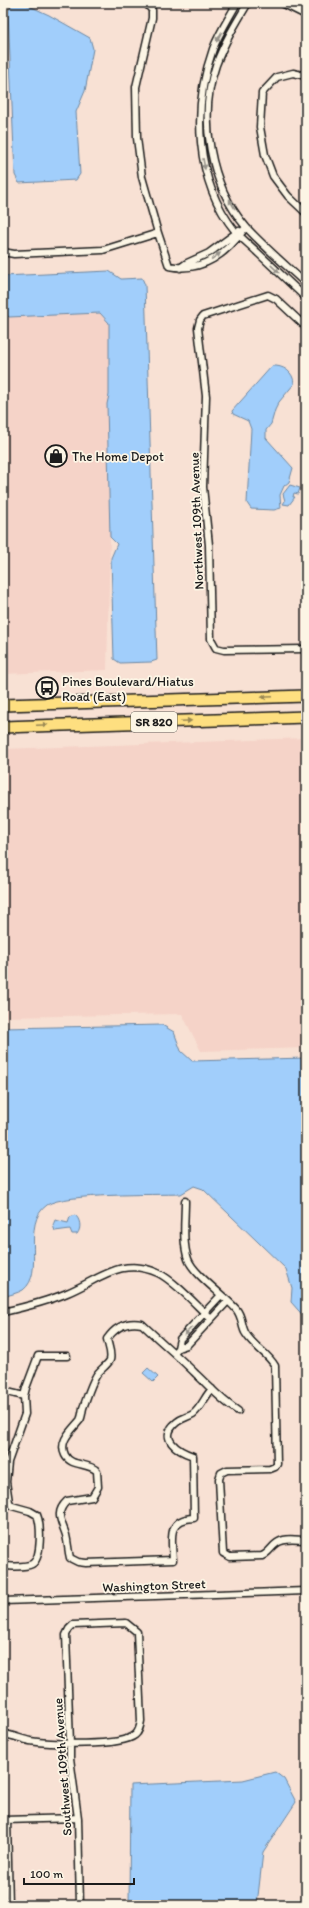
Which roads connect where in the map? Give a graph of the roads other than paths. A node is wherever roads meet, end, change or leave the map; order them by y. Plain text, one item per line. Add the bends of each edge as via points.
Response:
1 (146, 3) edge
2 (238, 3) edge
3 (248, 3) edge
4 (284, 3) edge
5 (306, 14) edge
6 (306, 76) edge
7 (306, 213) edge
8 (246, 227) junction
9 (158, 233) junction
10 (238, 234) junction
11 (3, 252) edge
12 (306, 284) edge
13 (306, 298) edge
14 (306, 327) edge
15 (306, 649) edge
16 (306, 696) edge
17 (3, 705) edge
18 (306, 717) edge
19 (3, 727) edge
20 (185, 1201) dead end
21 (222, 1295) junction
22 (228, 1301) junction
23 (3, 1312) edge
24 (205, 1313) junction
25 (211, 1319) junction
26 (176, 1351) junction
27 (67, 1356) dead end
28 (212, 1389) junction
29 (3, 1391) edge
30 (24, 1396) junction
31 (238, 1411) dead end
32 (306, 1540) edge
33 (3, 1566) edge
34 (306, 1591) edge
35 (3, 1601) edge
36 (3, 1734) edge
37 (70, 1743) junction
38 (78, 1818) junction
39 (5, 1820) edge
40 (6, 1892) edge
41 (9, 1905) edge
42 (80, 1905) edge

1 - 9 street via 152,10 152,18 136,87 137,138 142,177
2 -> 10 street via 213,47 202,88 200,120 206,172 221,208
8 -> 3 street via 226,194 217,170 208,116 216,66 224,43
4 - 5 street
6 - 7 street via 293,73 277,77 262,93 260,127 265,155 273,176 288,196
8 - 10 street
8 - 12 street
9 - 10 street via 169,266 190,269 213,260 233,243
9 - 11 street via 103,250 14,254
10 -> 13 street
14 - 15 street, Northwest 109th Avenue via 276,298 268,295 203,316 198,328 206,396 203,487 209,545 211,639 216,648 224,650
16 -> 17 highway, SR 820
19 -> 18 highway, SR 820
20 - 21 street via 189,1261
21 - 22 street
21 - 24 street
22 - 25 street
22 - 32 street via 240,1314 245,1333 267,1354 275,1366 277,1464 270,1469 227,1470 221,1473 219,1479 223,1553 230,1557 262,1556 282,1540
23 - 24 street via 52,1299 106,1273 127,1267 159,1273
24 - 25 street
24 -> 26 street via 180,1339
25 - 26 street via 187,1345
26 - 28 street
26 - 28 street via 142,1324 123,1325 107,1339 109,1361 94,1379 80,1420 68,1432 64,1446 69,1460 89,1465 97,1471 98,1487 88,1498 67,1501 62,1505 59,1516 70,1558 78,1562 173,1560 172,1533 175,1525 180,1520 194,1518 193,1456 175,1448 170,1433 177,1422 196,1411
27 - 30 street via 38,1356
28 - 31 street
29 - 30 street
30 - 33 street via 25,1414 8,1462 6,1482 12,1506 30,1511 39,1519 38,1555 31,1564
34 - 35 street, Washington Street
36 - 37 street via 28,1741
37 - 37 street, Southwest 109th Avenue via 66,1635 73,1625 126,1623 137,1632 141,1721 139,1730 123,1741
37 - 38 street, Southwest 109th Avenue
38 - 39 street
38 - 42 street, Southwest 109th Avenue
39 - 40 street
40 - 41 street

